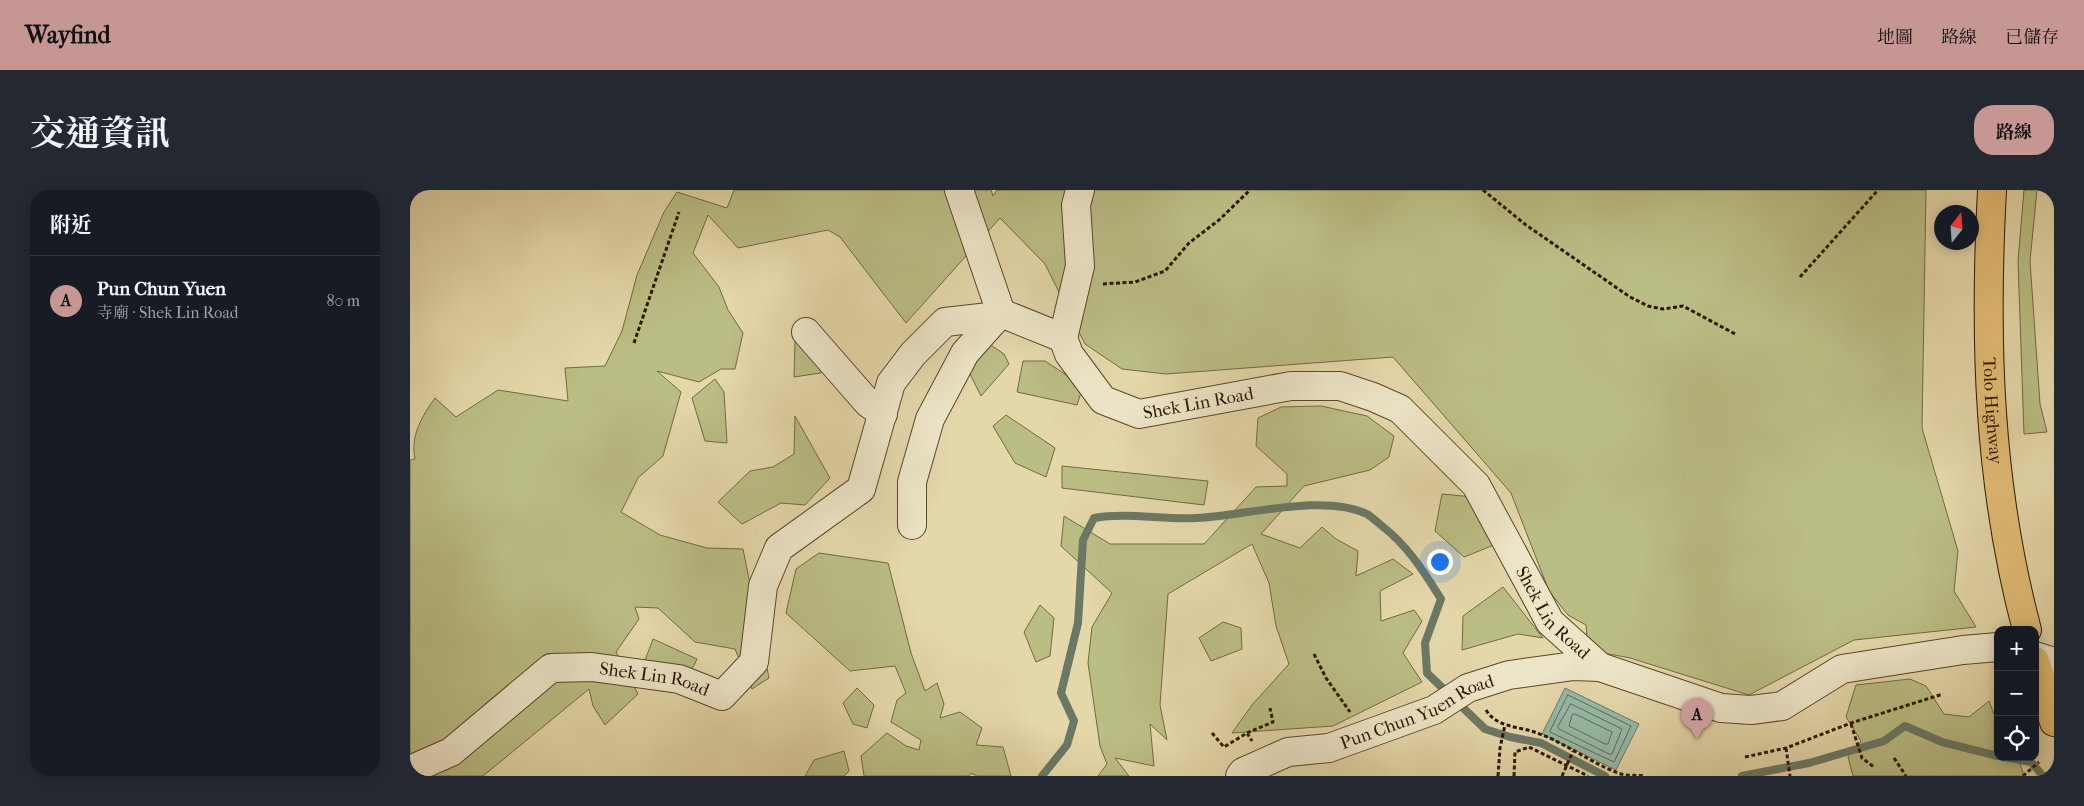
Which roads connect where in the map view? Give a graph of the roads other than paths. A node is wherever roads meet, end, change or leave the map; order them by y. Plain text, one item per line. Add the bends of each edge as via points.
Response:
1 (959, 190) edge
2 (1080, 190) edge
3 (1992, 190) edge
4 (1000, 314) junction
5 (806, 332) dead end
6 (1063, 338) junction
7 (882, 414) junction
8 (912, 525) dead end
9 (2024, 620) edge
10 (1994, 647) edge
11 (2039, 657) edge
12 (2054, 662) edge
13 (1600, 667) junction
14 (2038, 671) edge
15 (2054, 722) edge
16 (410, 770) edge
17 (1240, 776) edge

1 - 4 street
2 - 6 street via 1076,205 1080,266
3 - 9 highway, Tolo Highway via 1988,296 1990,382 1998,483
4 - 6 street, Shek Lin Road
4 - 7 street, Shek Lin Road via 945,322 913,354 891,383
4 - 8 street via 965,353 930,419 912,482
5 - 7 street via 868,403
6 - 13 street, Shek Lin Road via 1069,354 1103,400 1139,414 1291,386 1340,386 1400,409 1476,485 1550,622
7 - 16 street, Shek Lin Road via 861,488 779,548 763,586 754,662 722,696 679,679 592,667 552,668 451,752
10 - 13 street, Shek Lin Road via 1842,669 1782,706 1751,710 1721,708
11 - 12 street
13 - 17 street, Pun Chun Yuen Road via 1574,666 1509,675 1475,695 1329,748 1288,752
14 - 15 highway

